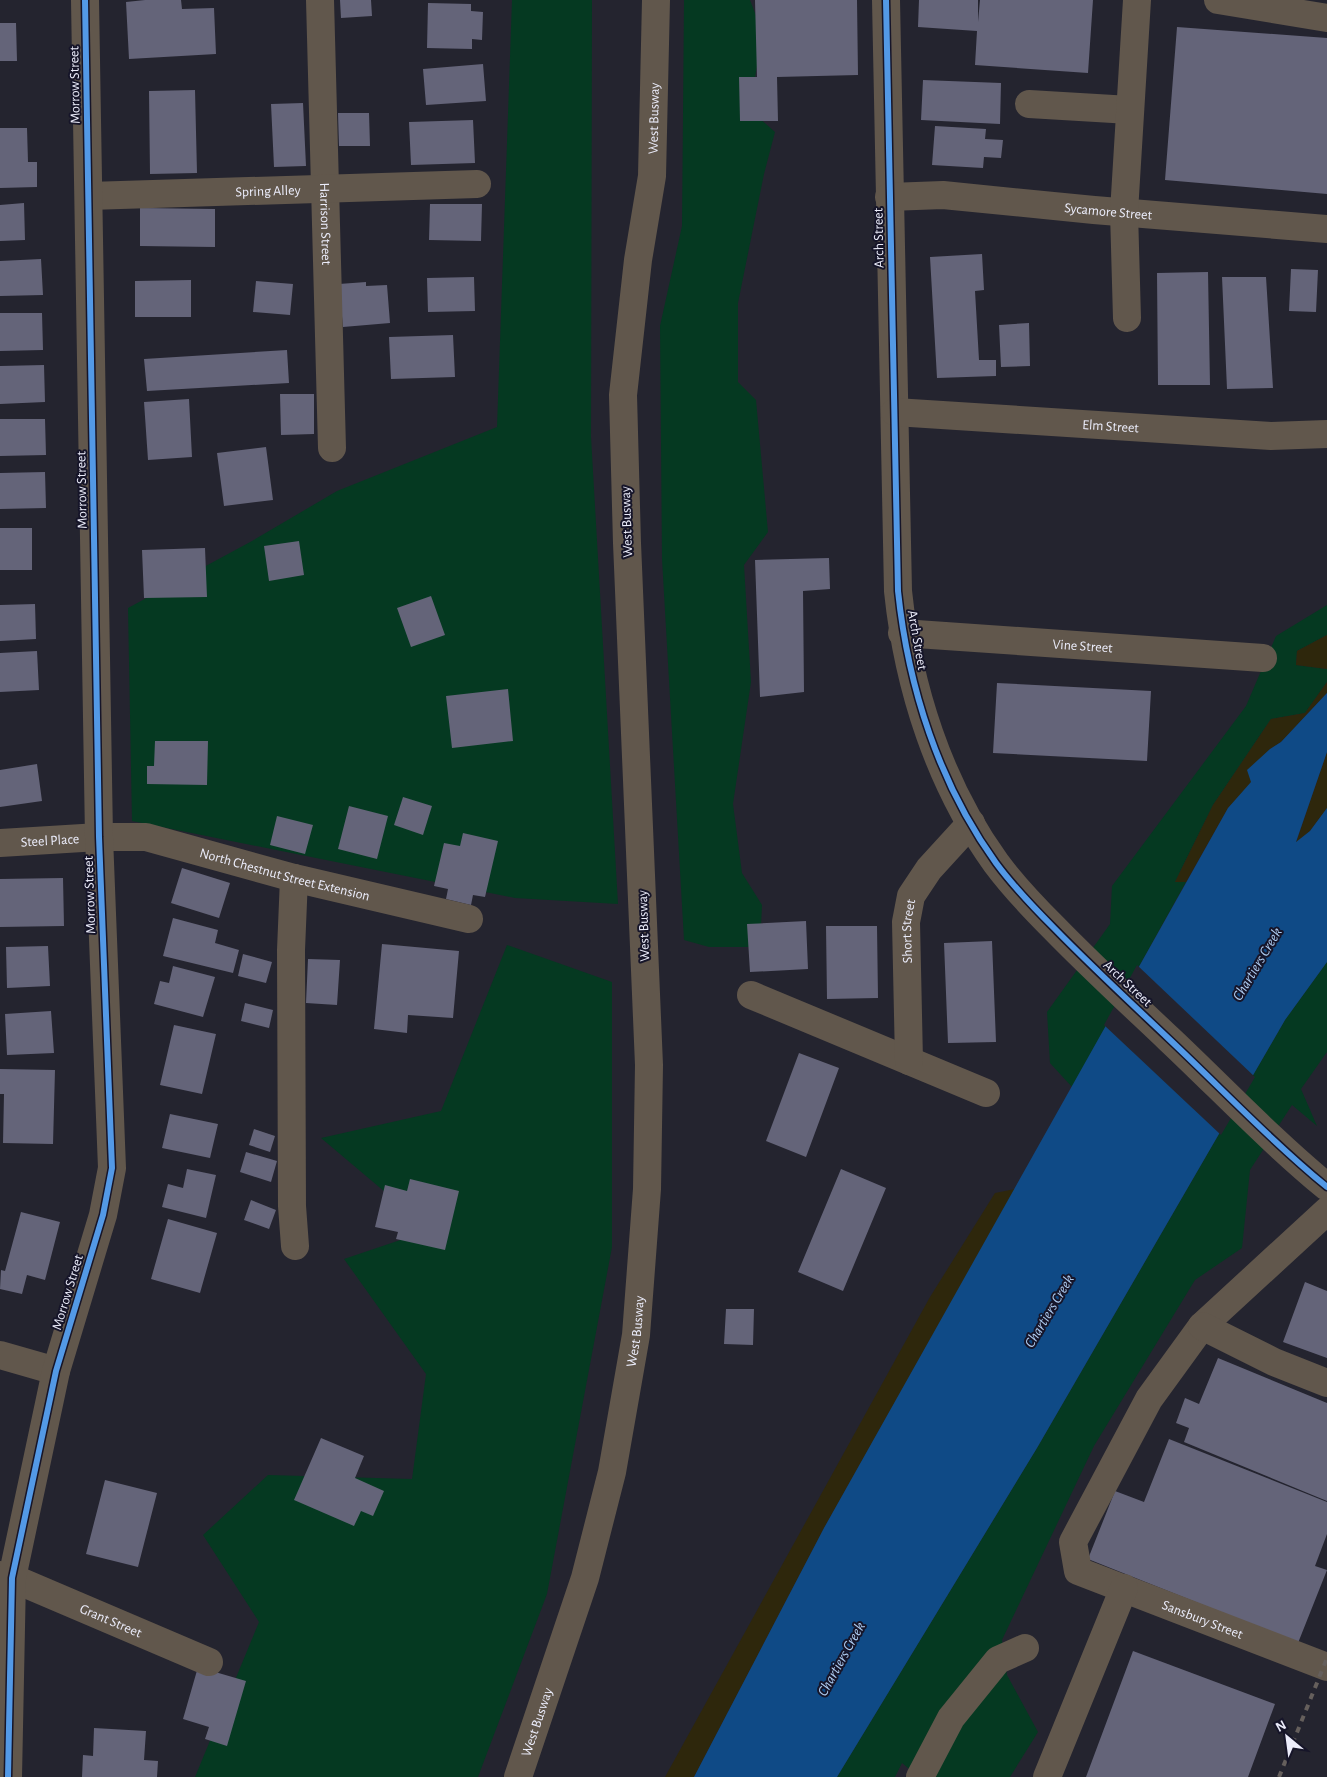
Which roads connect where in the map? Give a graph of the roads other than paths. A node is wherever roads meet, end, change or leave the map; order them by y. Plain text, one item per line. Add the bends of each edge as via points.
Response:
1 (85, 0) edge
2 (320, 0) edge
3 (656, 0) edge
4 (886, 0) edge
5 (1137, 0) edge
6 (1218, 0) edge
7 (1327, 18) edge
8 (1029, 104) dead end
9 (1130, 110) junction
10 (477, 184) dead end
11 (324, 189) junction
12 (89, 196) junction
13 (889, 197) junction
14 (1124, 212) junction
15 (1327, 229) edge
16 (1127, 318) dead end
17 (895, 412) junction
18 (1327, 434) edge
19 (332, 448) dead end
20 (902, 633) junction
21 (1263, 658) dead end
22 (971, 823) junction
23 (99, 837) junction
24 (0, 843) edge
25 (294, 878) junction
26 (469, 920) dead end
27 (751, 995) dead end
28 (908, 1061) junction
29 (986, 1093) dead end
30 (1327, 1187) edge
31 (1327, 1211) edge
32 (295, 1246) dead end
33 (1202, 1326) junction
34 (0, 1355) edge
35 (56, 1371) junction
36 (1327, 1383) edge
37 (6, 1577) edge
38 (1124, 1588) junction
39 (1025, 1648) dead end
40 (209, 1662) dead end
41 (1327, 1667) edge
42 (8, 1777) edge
43 (518, 1777) edge
44 (920, 1777) edge
45 (1047, 1777) edge

1 - 12 street, Morrow Street
2 - 11 street, Harrison Street
3 - 43 street, West Busway via 652,176 638,260 623,395 649,1065 644,1237 636,1335 612,1472 585,1578
4 - 13 street, Arch Street
5 - 9 street
6 - 7 street
8 - 9 street
9 - 14 street
10 - 11 street, Spring Alley
11 - 12 street, Spring Alley
11 - 19 street, Harrison Street
12 - 23 street, Morrow Street
13 - 14 street, Sycamore Street via 943,195
13 - 17 street, Arch Street
14 - 15 street, Sycamore Street
14 - 16 street
17 - 18 street, Elm Street via 1271,436
17 - 20 street, Arch Street via 895,542
20 - 21 street, Vine Street
20 - 22 street, Arch Street via 923,714 944,768
22 - 28 street, Short Street via 929,869 910,896 906,922
22 - 30 street, Arch Street via 996,864 1032,905
23 - 24 street, Steel Place
23 - 25 street, North Chestnut Street Extension via 146,837
23 - 35 street, Morrow Street via 112,1168 103,1216
25 - 26 street, North Chestnut Street Extension
25 - 32 street via 292,1206
27 - 28 street
28 - 29 street
31 - 33 street
33 - 36 street via 1274,1362
33 - 38 street, Sansbury Street via 1149,1399 1073,1542 1078,1571
34 - 35 street
35 - 37 street, Morrow Street
37 - 40 street, Grant Street
37 - 42 street, Morrow Street
38 - 41 street, Sansbury Street
38 - 45 street
39 - 44 street via 998,1660 951,1718

